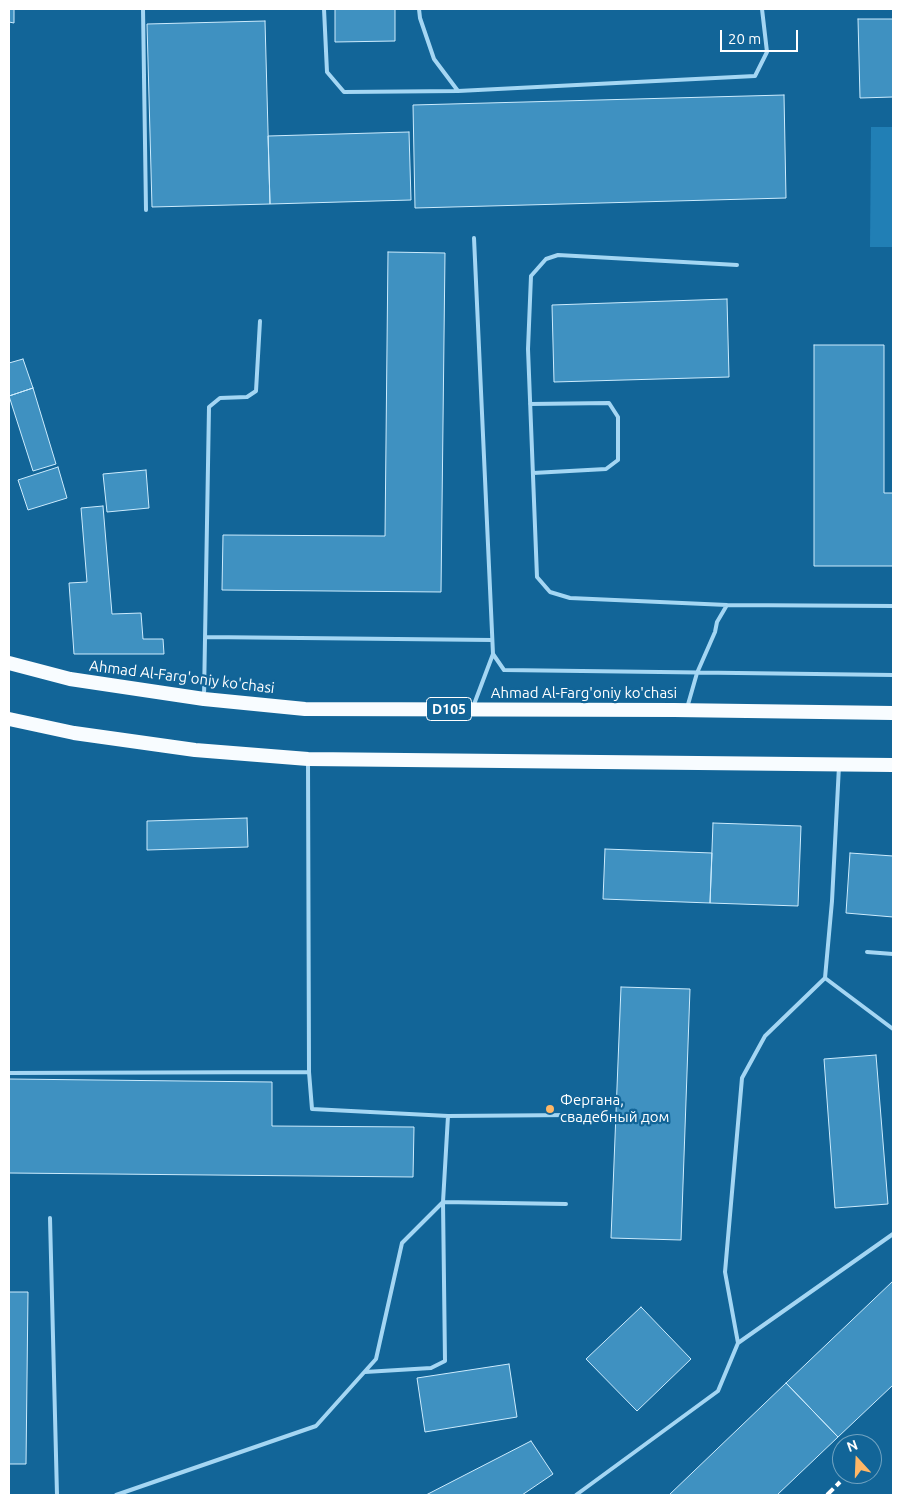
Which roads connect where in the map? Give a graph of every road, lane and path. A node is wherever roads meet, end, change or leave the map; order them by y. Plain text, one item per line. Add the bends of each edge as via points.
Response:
1 (143, 9) edge
2 (324, 9) edge
3 (419, 9) edge
4 (762, 9) edge
5 (458, 91) junction
6 (146, 210) dead end
7 (474, 238) dead end
8 (737, 265) dead end
9 (260, 321) dead end
10 (530, 404) junction
11 (533, 472) junction
12 (727, 604) junction
13 (893, 606) edge
14 (205, 636) junction
15 (492, 640) junction
16 (492, 654) junction
17 (9, 663) edge
18 (697, 673) junction
19 (893, 675) edge
20 (204, 699) junction
21 (472, 709) junction
22 (687, 710) junction
23 (893, 713) edge
24 (9, 719) edge
25 (308, 759) junction
26 (839, 764) junction
27 (893, 765) edge
28 (867, 952) dead end
29 (893, 954) edge
30 (825, 978) junction
31 (893, 1029) edge
32 (309, 1072) junction
33 (9, 1073) edge
34 (573, 1115) dead end
35 (448, 1116) junction
36 (443, 1202) junction
37 (566, 1204) dead end
38 (50, 1218) dead end
39 (893, 1234) edge
40 (738, 1344) junction
41 (365, 1372) junction
42 (57, 1495) edge
43 (116, 1495) edge
44 (576, 1495) edge

1 - 6 lane
2 - 5 lane via 327,72 344,92
3 - 5 lane via 434,59
4 - 5 lane via 767,52 755,76
7 - 15 lane
8 - 10 lane via 558,255 546,259 531,276
9 - 14 lane via 256,391 247,397 220,398 209,407
10 - 11 lane
10 - 11 lane via 609,403 618,417 618,460 606,469
11 - 12 lane via 536,577 550,592 570,598
12 - 13 lane
12 - 18 lane
14 - 15 lane
14 - 20 lane
15 - 16 lane
16 - 18 lane via 504,670
16 - 21 lane
17 - 20 highway, Ahmad Al-Farg'oniy ko'chasi / D105 via 70,679
18 - 19 lane
18 - 22 lane
20 - 21 highway, Ahmad Al-Farg'oniy ko'chasi / D105 via 305,709
21 - 22 highway, Ahmad Al-Farg'oniy ko'chasi / D105
22 - 23 highway, Ahmad Al-Farg'oniy ko'chasi / D105
24 - 25 highway via 74,733 195,750
25 - 26 highway
25 - 32 lane
26 - 27 highway
26 - 30 lane
28 - 29 lane
30 - 31 lane
30 - 40 lane via 765,1036 742,1078 725,1272
32 - 33 lane
32 - 35 lane via 312,1109
34 - 35 lane
35 - 36 lane
36 - 37 lane
36 - 41 lane via 402,1243 376,1359
36 - 41 lane via 445,1361 431,1368
38 - 42 lane
39 - 40 lane
40 - 44 lane via 718,1391
41 - 43 lane via 316,1426

